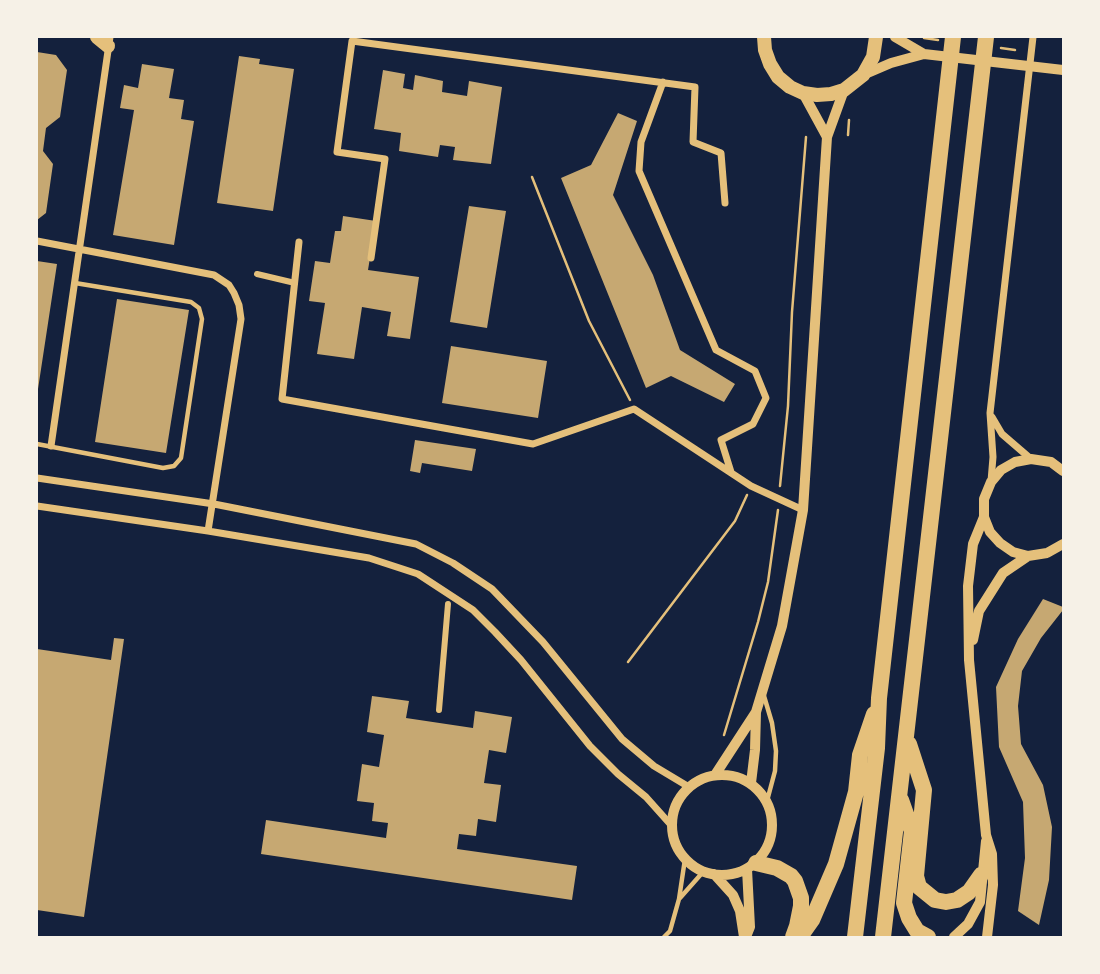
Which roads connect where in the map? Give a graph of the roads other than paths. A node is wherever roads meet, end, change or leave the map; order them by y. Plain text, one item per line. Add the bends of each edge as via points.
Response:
1 (764, 37) edge
2 (876, 37) edge
3 (895, 37) edge
4 (953, 37) edge
5 (986, 37) edge
6 (1033, 37) edge
7 (105, 40) edge
8 (924, 54) junction
9 (1061, 71) edge
10 (863, 75) junction
11 (663, 82) junction
12 (844, 90) junction
13 (803, 93) junction
14 (827, 136) junction
15 (725, 203) dead end
16 (37, 241) edge
17 (299, 242) dead end
18 (79, 248) junction
19 (371, 258) dead end
20 (257, 274) dead end
21 (74, 283) junction
22 (295, 283) junction
23 (990, 413) junction
24 (37, 444) edge
25 (51, 446) junction
26 (1031, 459) junction
27 (1063, 471) edge
28 (731, 472) junction
29 (37, 478) edge
30 (990, 482) junction
31 (214, 504) junction
32 (37, 506) edge
33 (803, 510) junction
34 (984, 517) junction
35 (208, 530) junction
36 (1063, 544) edge
37 (1028, 555) junction
38 (448, 604) dead end
39 (969, 660) junction
40 (762, 692) junction
41 (879, 698) junction
42 (439, 710) dead end
43 (756, 712) junction
44 (906, 738) junction
45 (715, 775) junction
46 (751, 783) junction
47 (689, 787) junction
48 (900, 797) junction
49 (767, 801) junction
50 (671, 825) junction
51 (986, 835) junction
52 (685, 859) junction
53 (752, 866) junction
54 (709, 873) junction
55 (981, 875) junction
56 (679, 899) junction
57 (664, 937) edge
58 (745, 937) edge
59 (793, 937) edge
60 (800, 937) edge
61 (855, 937) edge
62 (883, 937) edge
63 (928, 937) edge
64 (954, 937) edge
65 (987, 937) edge

1 - 13 main road via 767,57 778,77
2 - 10 main road via 873,57
3 - 8 street
4 - 41 highway
5 - 44 highway
6 - 23 street
7 - 18 street
8 - 9 street
8 - 10 street
10 - 12 main road
11 - 15 street via 695,88 693,142 720,153
11 - 19 street via 352,41 337,152 385,159
11 - 28 street via 641,142 639,171 716,350 755,371 766,398 753,424 721,440
12 - 13 main road
12 - 14 street
13 - 14 street
14 - 33 street
16 - 18 street
17 - 22 street
18 - 21 street
18 - 31 street via 214,275 234,293 241,319
20 - 22 street
21 - 25 street
21 - 25 lane via 191,302 202,319 181,458 174,466 163,468
22 - 28 street via 282,399 533,444 634,409
23 - 26 street via 1002,434
23 - 30 street
24 - 25 lane
26 - 27 street via 1051,462
26 - 30 street via 1015,462
28 - 33 street
29 - 31 street
30 - 34 street
31 - 35 street
31 - 47 street via 398,539 453,563 517,612 622,739
32 - 35 street
33 - 40 street via 782,626
34 - 37 street via 1000,544
34 - 39 street via 973,544 968,586
35 - 50 street via 369,558 418,574 449,593 495,632 590,746
36 - 37 street
37 - 39 street via 1003,573 979,611
38 - 42 street
39 - 51 street
40 - 43 street
40 - 49 lane via 776,751
41 - 60 highway via 860,755 856,792 836,864
41 - 61 highway
43 - 45 street
43 - 46 street
44 - 48 highway
44 - 55 highway via 924,790 916,876 919,887 926,895 946,902 957,900
45 - 46 street
45 - 47 street
46 - 49 street
47 - 50 street via 679,798
48 - 62 highway
48 - 63 highway via 912,831 904,903 917,931
49 - 53 street via 773,827 765,853
50 - 52 street
51 - 55 street
51 - 65 street via 993,885
52 - 54 street
52 - 56 lane
53 - 54 street
53 - 58 street via 750,927
53 - 59 highway via 777,868 795,880 801,906
54 - 56 lane
54 - 58 street via 733,895
55 - 64 street via 980,902
56 - 57 lane

